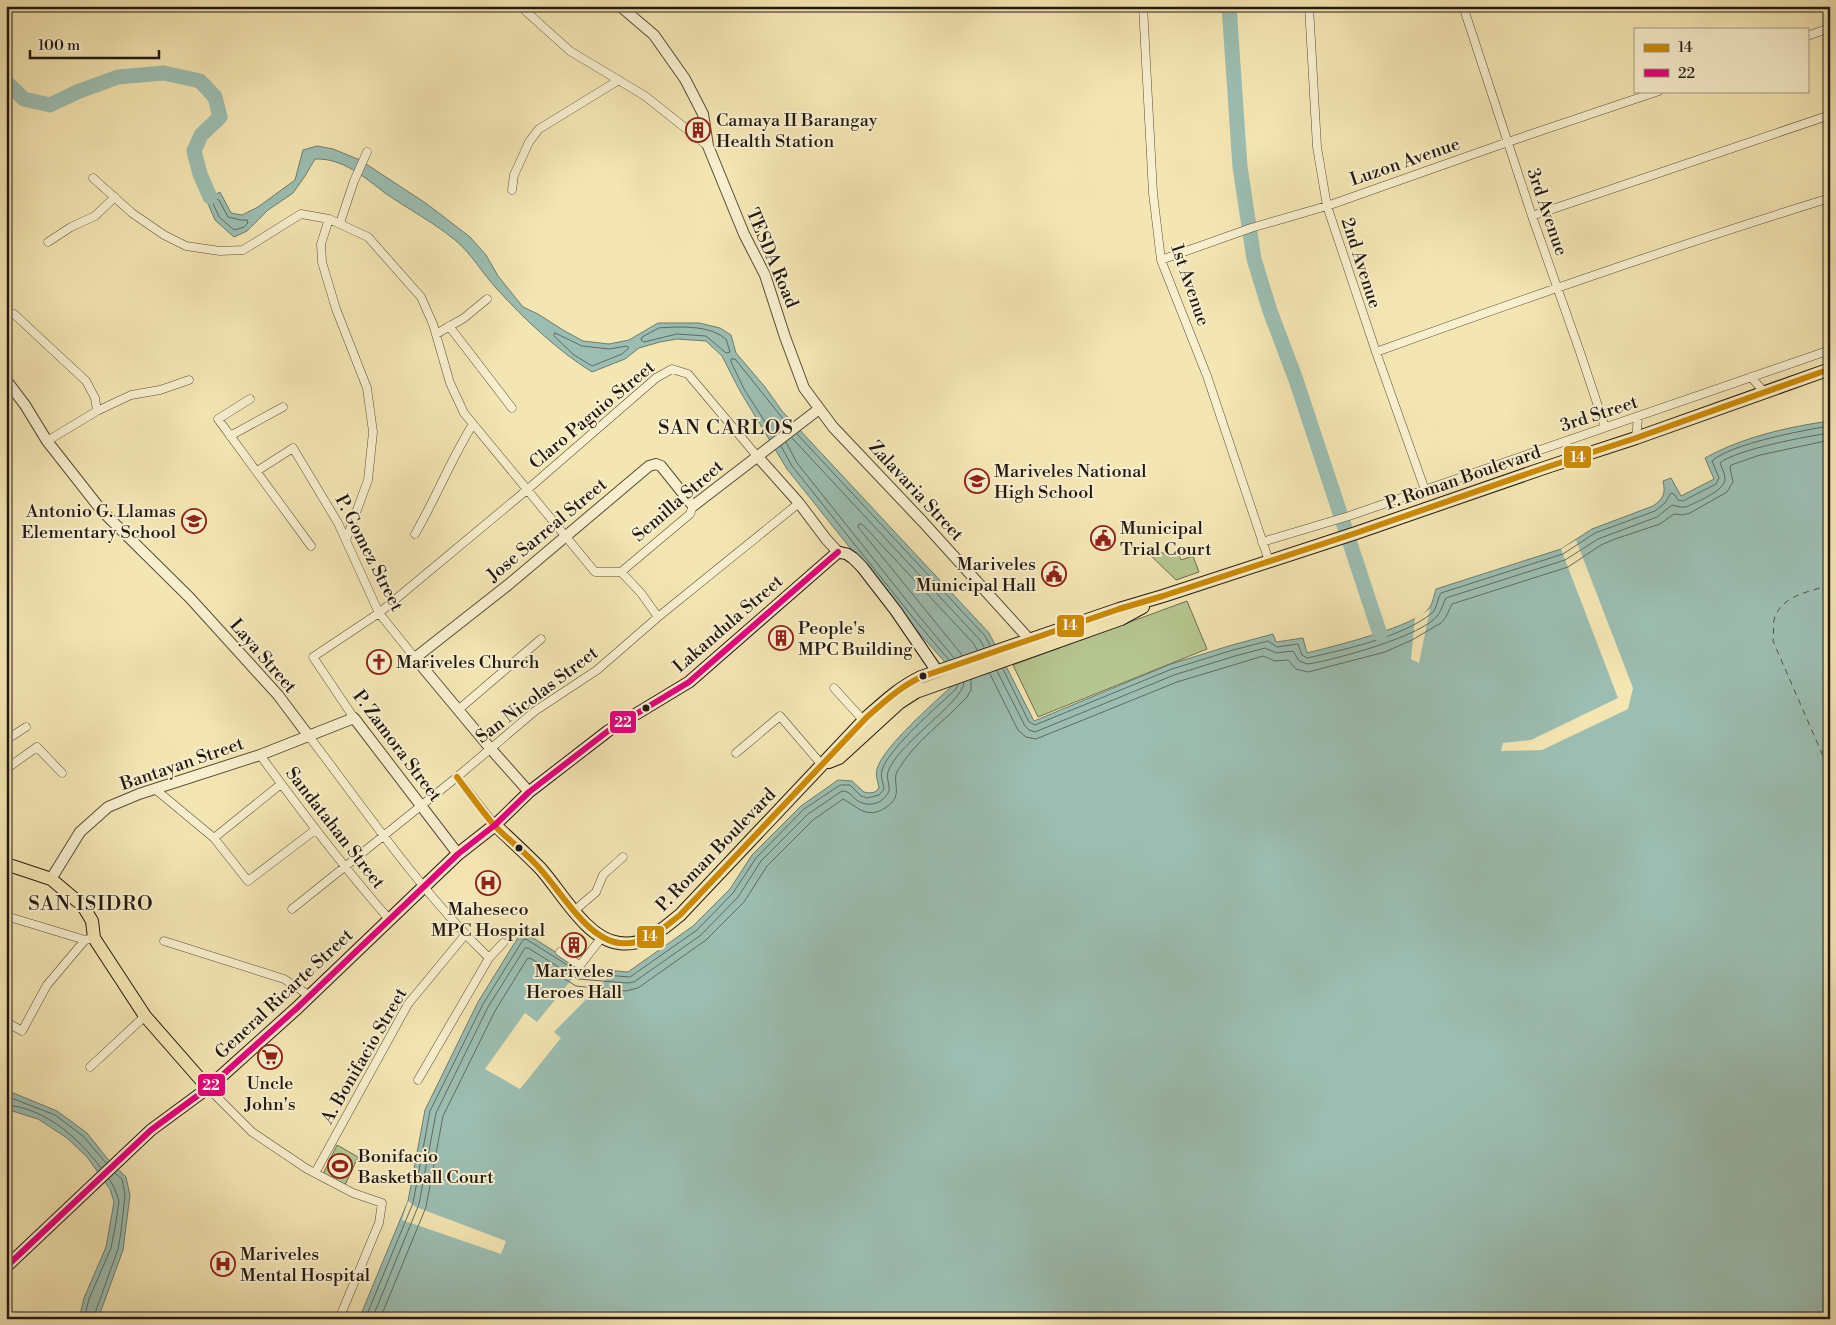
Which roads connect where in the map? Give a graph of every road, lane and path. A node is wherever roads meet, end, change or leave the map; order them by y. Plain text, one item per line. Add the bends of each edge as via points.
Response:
1 (520, 6) edge
2 (620, 6) edge
3 (1143, 6) edge
4 (1309, 6) edge
5 (1463, 6) edge
6 (1830, 28) edge
7 (1808, 36) edge
8 (620, 80) junction
9 (1656, 92) edge
10 (1830, 115) edge
11 (1508, 142) junction
12 (708, 146) junction
13 (366, 155) dead end
14 (93, 178) dead end
15 (512, 190) dead end
16 (115, 197) junction
17 (1830, 198) edge
18 (1327, 206) junction
19 (1532, 216) junction
20 (328, 219) junction
21 (340, 223) junction
22 (48, 242) dead end
23 (1161, 260) junction
24 (1557, 286) junction
25 (487, 299) dead end
26 (6, 314) edge
27 (449, 326) junction
28 (436, 334) junction
29 (1830, 350) edge
30 (1376, 352) junction
31 (1830, 369) edge
32 (1751, 377) junction
33 (6, 380) edge
34 (189, 380) dead end
35 (1764, 392) junction
36 (250, 399) dead end
37 (283, 407) dead end
38 (512, 408) dead end
39 (819, 409) junction
40 (96, 411) junction
41 (1638, 418) junction
42 (473, 424) junction
43 (1605, 427) junction
44 (230, 436) junction
45 (1636, 438) junction
46 (47, 441) junction
47 (757, 456) junction
48 (257, 471) junction
49 (528, 489) junction
50 (1425, 490) junction
51 (800, 503) junction
52 (693, 506) junction
53 (415, 534) dead end
54 (564, 536) junction
55 (346, 540) junction
56 (1262, 542) junction
57 (311, 546) dead end
58 (838, 552) junction
59 (1269, 562) junction
60 (621, 572) junction
61 (1164, 596) junction
62 (378, 613) junction
63 (658, 617) junction
64 (541, 639) dead end
65 (1030, 639) junction
66 (1010, 652) junction
67 (312, 657) joint
68 (415, 658) junction
69 (944, 673) junction
70 (834, 688) dead end
71 (458, 710) junction
72 (354, 718) junction
73 (864, 721) junction
74 (26, 727) dead end
75 (308, 735) junction
76 (6, 740) edge
77 (490, 748) junction
78 (736, 753) dead end
79 (260, 755) junction
80 (822, 765) junction
81 (6, 769) edge
82 (62, 773) dead end
83 (457, 777) junction
84 (281, 784) junction
85 (155, 789) junction
86 (529, 792) junction
87 (420, 806) junction
88 (495, 825) junction
89 (315, 830) junction
90 (384, 835) junction
91 (214, 838) junction
92 (458, 854) junction
93 (623, 857) dead end
94 (6, 864) edge
95 (344, 866) junction
96 (51, 879) junction
97 (423, 887) junction
98 (292, 910) dead end
99 (574, 911) junction
100 (6, 916) edge
101 (389, 919) junction
102 (465, 935) junction
103 (602, 937) junction
104 (90, 939) junction
105 (164, 941) dead end
106 (503, 943) dead end
107 (560, 952) dead end
108 (489, 958) junction
109 (310, 996) junction
110 (145, 1016) junction
111 (6, 1022) edge
112 (90, 1066) dead end
113 (418, 1080) dead end
114 (208, 1088) junction
115 (315, 1173) junction
116 (6, 1267) edge
117 (6, 1313) edge
118 (10, 1319) edge
119 (339, 1319) edge

1 - 8 street via 570,51
2 - 12 street, TESDA Road via 654,35 685,78 703,114
3 - 23 street, 1st Avenue via 1153,193
4 - 18 street, 2nd Avenue via 1316,148
5 - 11 street, 3rd Avenue
6 - 7 street
8 - 12 street
8 - 15 street via 539,129 528,142 514,175
9 - 11 street, Luzon Avenue
10 - 19 street
11 - 18 street, Luzon Avenue
11 - 19 street, 3rd Avenue
12 - 39 street, TESDA Road via 744,234 765,275 804,388
13 - 21 street
14 - 16 street
16 - 20 street via 164,236 186,246 220,251 244,250 301,214
16 - 22 street via 95,216
17 - 24 street
18 - 23 street, Luzon Avenue via 1251,228
18 - 30 street, 2nd Avenue
19 - 24 street, 3rd Avenue
20 - 21 street
20 - 55 street via 321,244 322,262 336,309 367,388 373,432 368,480
21 - 28 street via 368,237 421,298
23 - 56 street, 1st Avenue via 1207,376
24 - 30 street
24 - 43 street, 3rd Avenue
25 - 27 street
26 - 40 street via 14,314 86,381 95,398
27 - 28 street
27 - 38 street
28 - 42 street via 450,383
29 - 32 street, 3rd Street
30 - 50 street, 2nd Avenue
31 - 35 main road, P. Roman Boulevard
32 - 35 street
32 - 41 street, 3rd Street
33 - 46 street, Laya Street
34 - 40 street via 131,395
35 - 45 main road, P. Roman Boulevard
36 - 44 street via 218,419
37 - 44 street
39 - 47 street, Semilla Street
39 - 65 street, Zalavaria Street
40 - 46 street
41 - 43 street, 3rd Street
41 - 45 street
42 - 49 street
42 - 53 street via 456,450 431,507
43 - 50 street, 3rd Street
44 - 48 street
45 - 59 main road, P. Roman Boulevard
46 - 75 street, Laya Street via 102,511 190,598 278,695
47 - 49 street, Claro Paguio Street via 693,379 672,369 656,378
47 - 51 street
47 - 52 street, Semilla Street
48 - 55 street, P. Gomez Street via 294,448
48 - 57 street
49 - 54 street
49 - 62 street, Claro Paguio Street
50 - 56 street, 3rd Street
51 - 58 street
51 - 63 street, San Nicolas Street
52 - 54 street, Jose Sarreal Street via 656,464 649,466
52 - 60 street, Semilla Street via 690,514
54 - 60 street via 595,572
54 - 68 street, Jose Sarreal Street
55 - 62 street, P. Gomez Street
56 - 59 street, 1st Avenue
58 - 69 main road via 853,558 862,568
58 - 86 main road, Lakandula Street via 689,682 608,731
59 - 61 main road, P. Roman Boulevard
60 - 63 street
61 - 65 main road, P. Roman Boulevard
61 - 66 main road, P. Roman Boulevard via 1121,619
62 - 67 street, Claro Paguio Street
62 - 68 street, P. Gomez Street
63 - 77 street, San Nicolas Street via 597,670 535,711
64 - 71 street
65 - 66 main road, P. Roman Boulevard
66 - 69 main road, P. Roman Boulevard
67 - 72 street, P. Zamora Street
68 - 71 street, P. Gomez Street
69 - 73 main road, P. Roman Boulevard via 915,680 900,688
69 - 80 main road, P. Roman Boulevard via 898,703 839,758
70 - 73 street
71 - 77 street, P. Gomez Street
72 - 75 street, Bantayan Street
72 - 87 street, P. Zamora Street
73 - 80 main road, P. Roman Boulevard
74 - 76 street
75 - 79 street, Bantayan Street
75 - 90 street, Laya Street
77 - 83 street, San Nicolas Street
77 - 86 street, P. Gomez Street
78 - 80 street via 780,716
79 - 84 street, Sandatahan Street
79 - 85 street, Bantayan Street
80 - 103 main road, P. Roman Boulevard via 680,915 657,934 630,943
81 - 82 street via 37,747
83 - 87 street, San Nicolas Street
83 - 88 street
84 - 89 street, Sandatahan Street
84 - 91 street
85 - 91 street
85 - 96 street, Bantayan Street via 108,807 80,832
86 - 88 main road, Lakandula Street
87 - 90 street, San Nicolas Street
87 - 92 street, P. Zamora Street
88 - 92 main road, General Ricarte Street
88 - 99 main road, P. Roman Boulevard via 541,869
89 - 91 street via 248,881
89 - 95 street, Sandatahan Street
90 - 95 street, San Nicolas Street
90 - 97 street, Laya Street
92 - 97 main road, General Ricarte Street
93 - 99 street via 603,875 596,892
94 - 96 main road
95 - 98 street, San Nicolas Street
95 - 101 street, Sandatahan Street
96 - 104 main road via 83,906 92,921
97 - 101 main road, General Ricarte Street
97 - 102 street, Laya Street
99 - 103 main road, P. Roman Boulevard
100 - 104 street
101 - 109 main road, General Ricarte Street
102 - 108 street, Laya Street
102 - 115 street, A. Bonifacio Street via 408,1004
103 - 107 street via 581,964
104 - 110 main road
104 - 111 street via 47,985 22,1031
105 - 109 street via 284,979
106 - 108 street
108 - 113 street
109 - 114 main road, General Ricarte Street
110 - 112 street
110 - 114 main road
114 - 115 street via 252,1132
114 - 116 main road, General Ricarte Street via 151,1130
115 - 119 street via 353,1193 382,1203 378,1222
117 - 118 street

